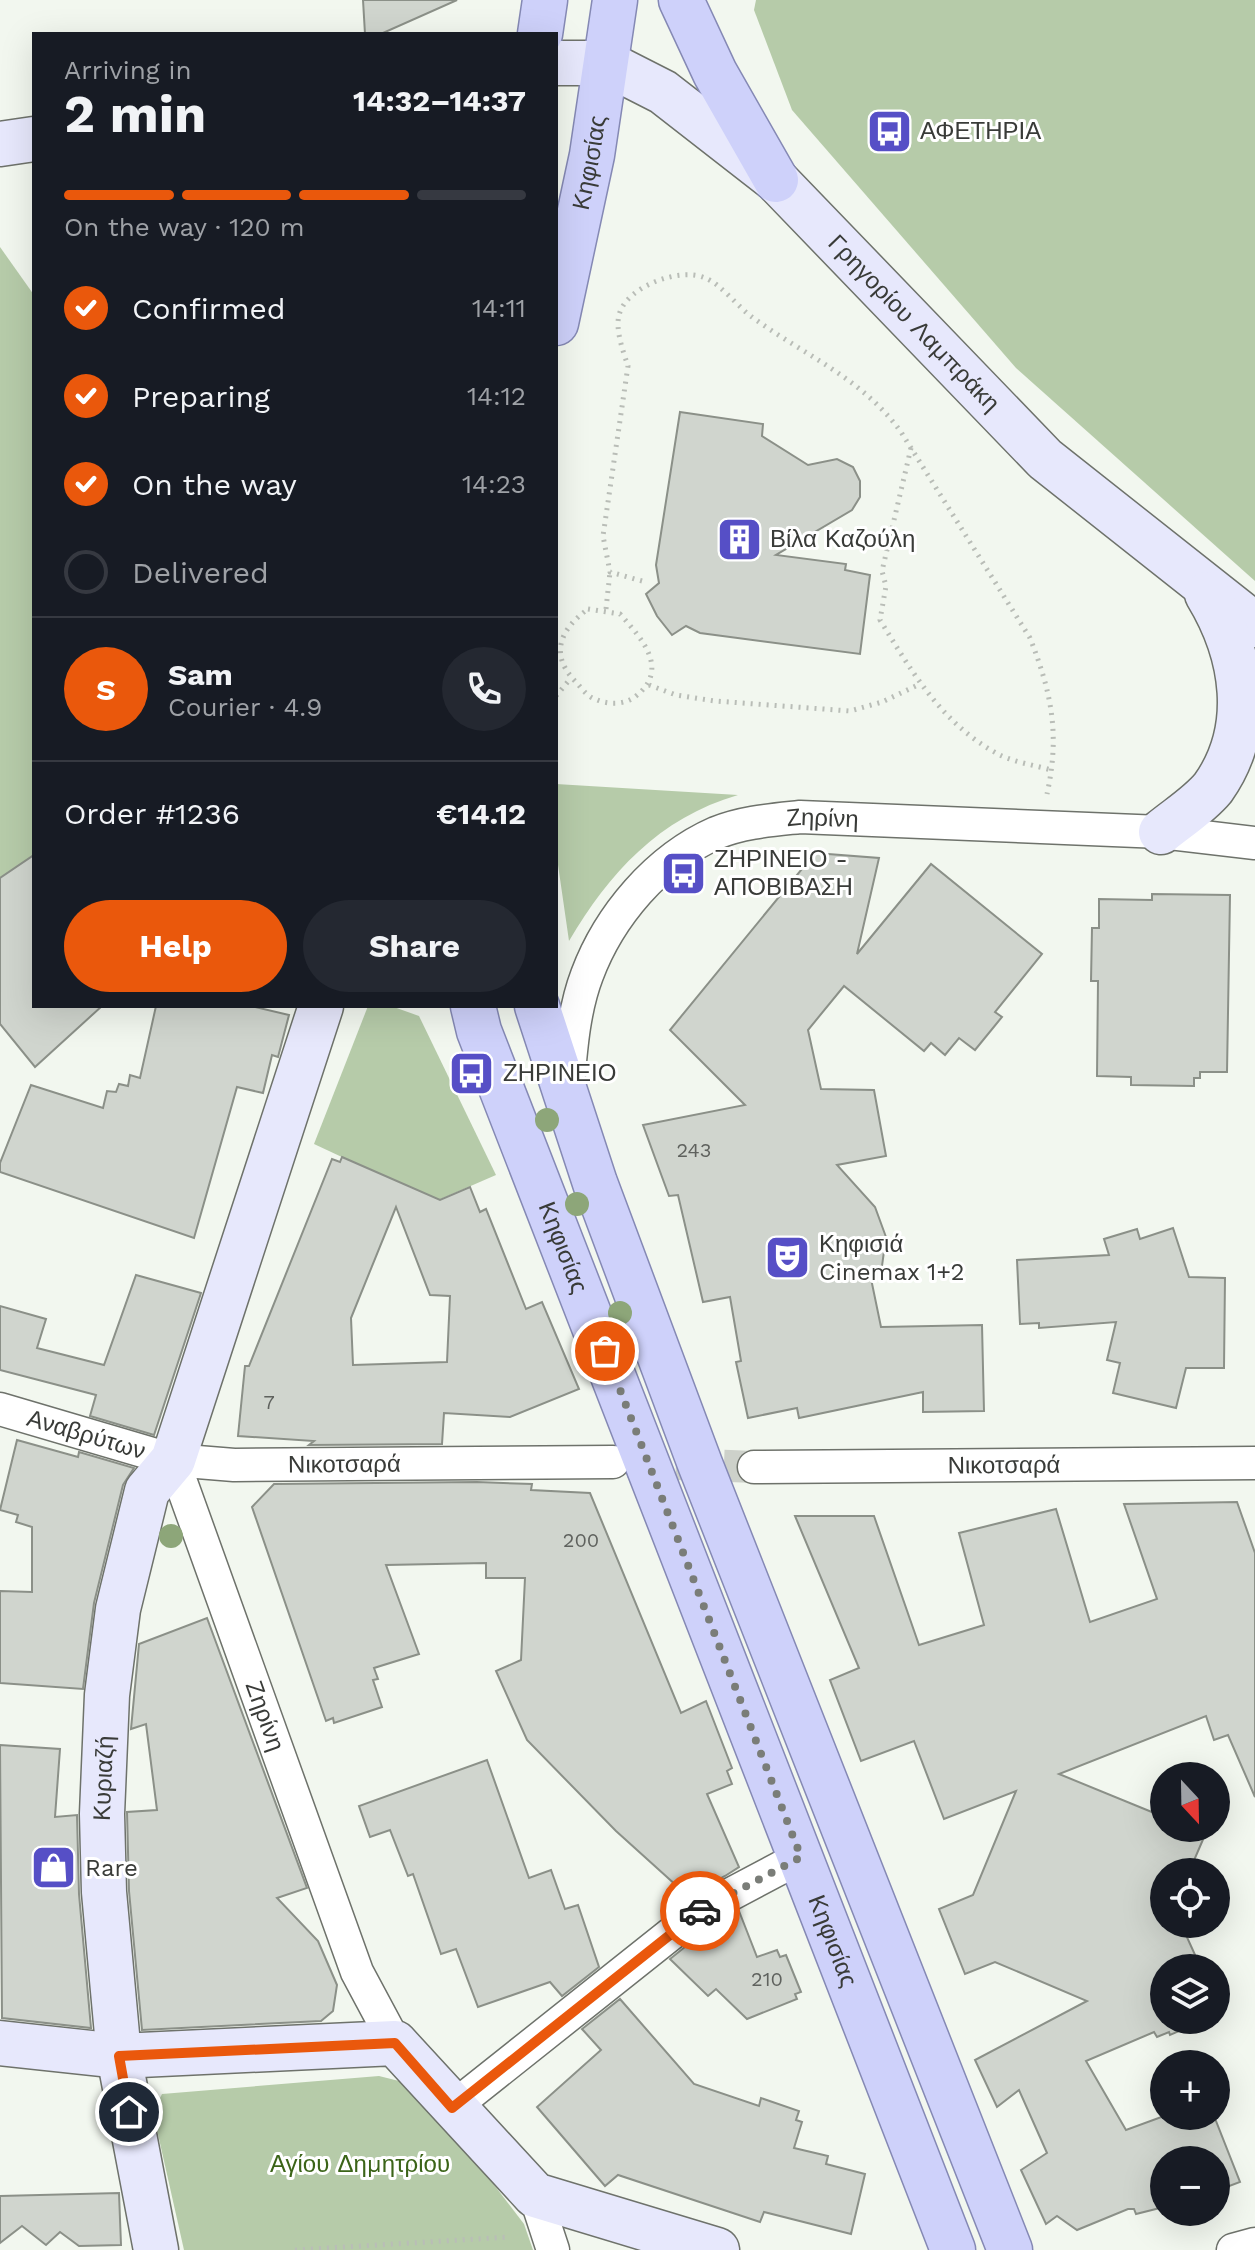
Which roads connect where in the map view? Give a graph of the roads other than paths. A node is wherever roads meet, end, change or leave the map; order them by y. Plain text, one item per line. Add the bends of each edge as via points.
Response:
1 (545, 0) edge
2 (615, 0) edge
3 (681, 0) edge
4 (540, 32) edge
5 (558, 63) edge
6 (606, 63) junction
7 (32, 139) edge
8 (0, 144) edge
9 (776, 180) junction
10 (558, 314) edge
11 (1199, 581) junction
12 (1255, 625) edge
13 (1161, 832) junction
14 (1255, 843) edge
15 (320, 1008) edge
16 (474, 1008) edge
17 (538, 1008) edge
18 (567, 1103) junction
19 (0, 1409) edge
20 (173, 1460) junction
21 (613, 1462) tunnel mouth
22 (1255, 1463) edge
23 (754, 1467) tunnel mouth
24 (801, 1857) junction
25 (0, 2043) edge
26 (395, 2043) junction
27 (119, 2056) junction
28 (452, 2108) junction
29 (546, 2227) edge
30 (1255, 2244) edge
31 (156, 2250) edge
32 (717, 2250) edge
33 (953, 2250) edge
34 (1010, 2250) edge
35 (1233, 2250) edge

1 - 4 main road
2 - 6 main road, Κηφισίας
3 - 9 main road via 715,73
5 - 6 street, Γρηγορίου Λαμπράκη
6 - 9 street, Γρηγορίου Λαμπράκη via 663,92
6 - 10 main road, Κηφισίας
7 - 8 street
9 - 11 street, Γρηγορίου Λαμπράκη via 1045,459
11 - 12 street, Γρηγορίου Λαμπράκη
11 - 13 street via 1235,647 1244,695 1243,737 1212,789
13 - 14 street, Ζηρίνη
13 - 18 street, Ζηρίνη via 800,817 718,832 663,865 636,893 587,975 573,1032
15 - 20 street
16 - 24 main road, Κηφισίας
17 - 18 main road, Κηφισίας
18 - 34 main road, Κηφισίας via 700,1464
19 - 20 street, Αναβρύτων
20 - 21 street, Νικοτσαρά via 234,1465
20 - 26 street, Ζηρίνη via 357,1972
20 - 27 street, Κυριαζή via 147,1491 118,1609 107,1695 104,1892
22 - 23 street, Νικοτσαρά
24 - 28 street via 701,1910
24 - 33 main road, Κηφισίας
25 - 27 street
26 - 27 street
26 - 28 street, Ζηρίνη
27 - 31 street, Κυριαζή
28 - 29 street, Ζηρίνη
29 - 32 street, Ζηρίνη
30 - 35 street

